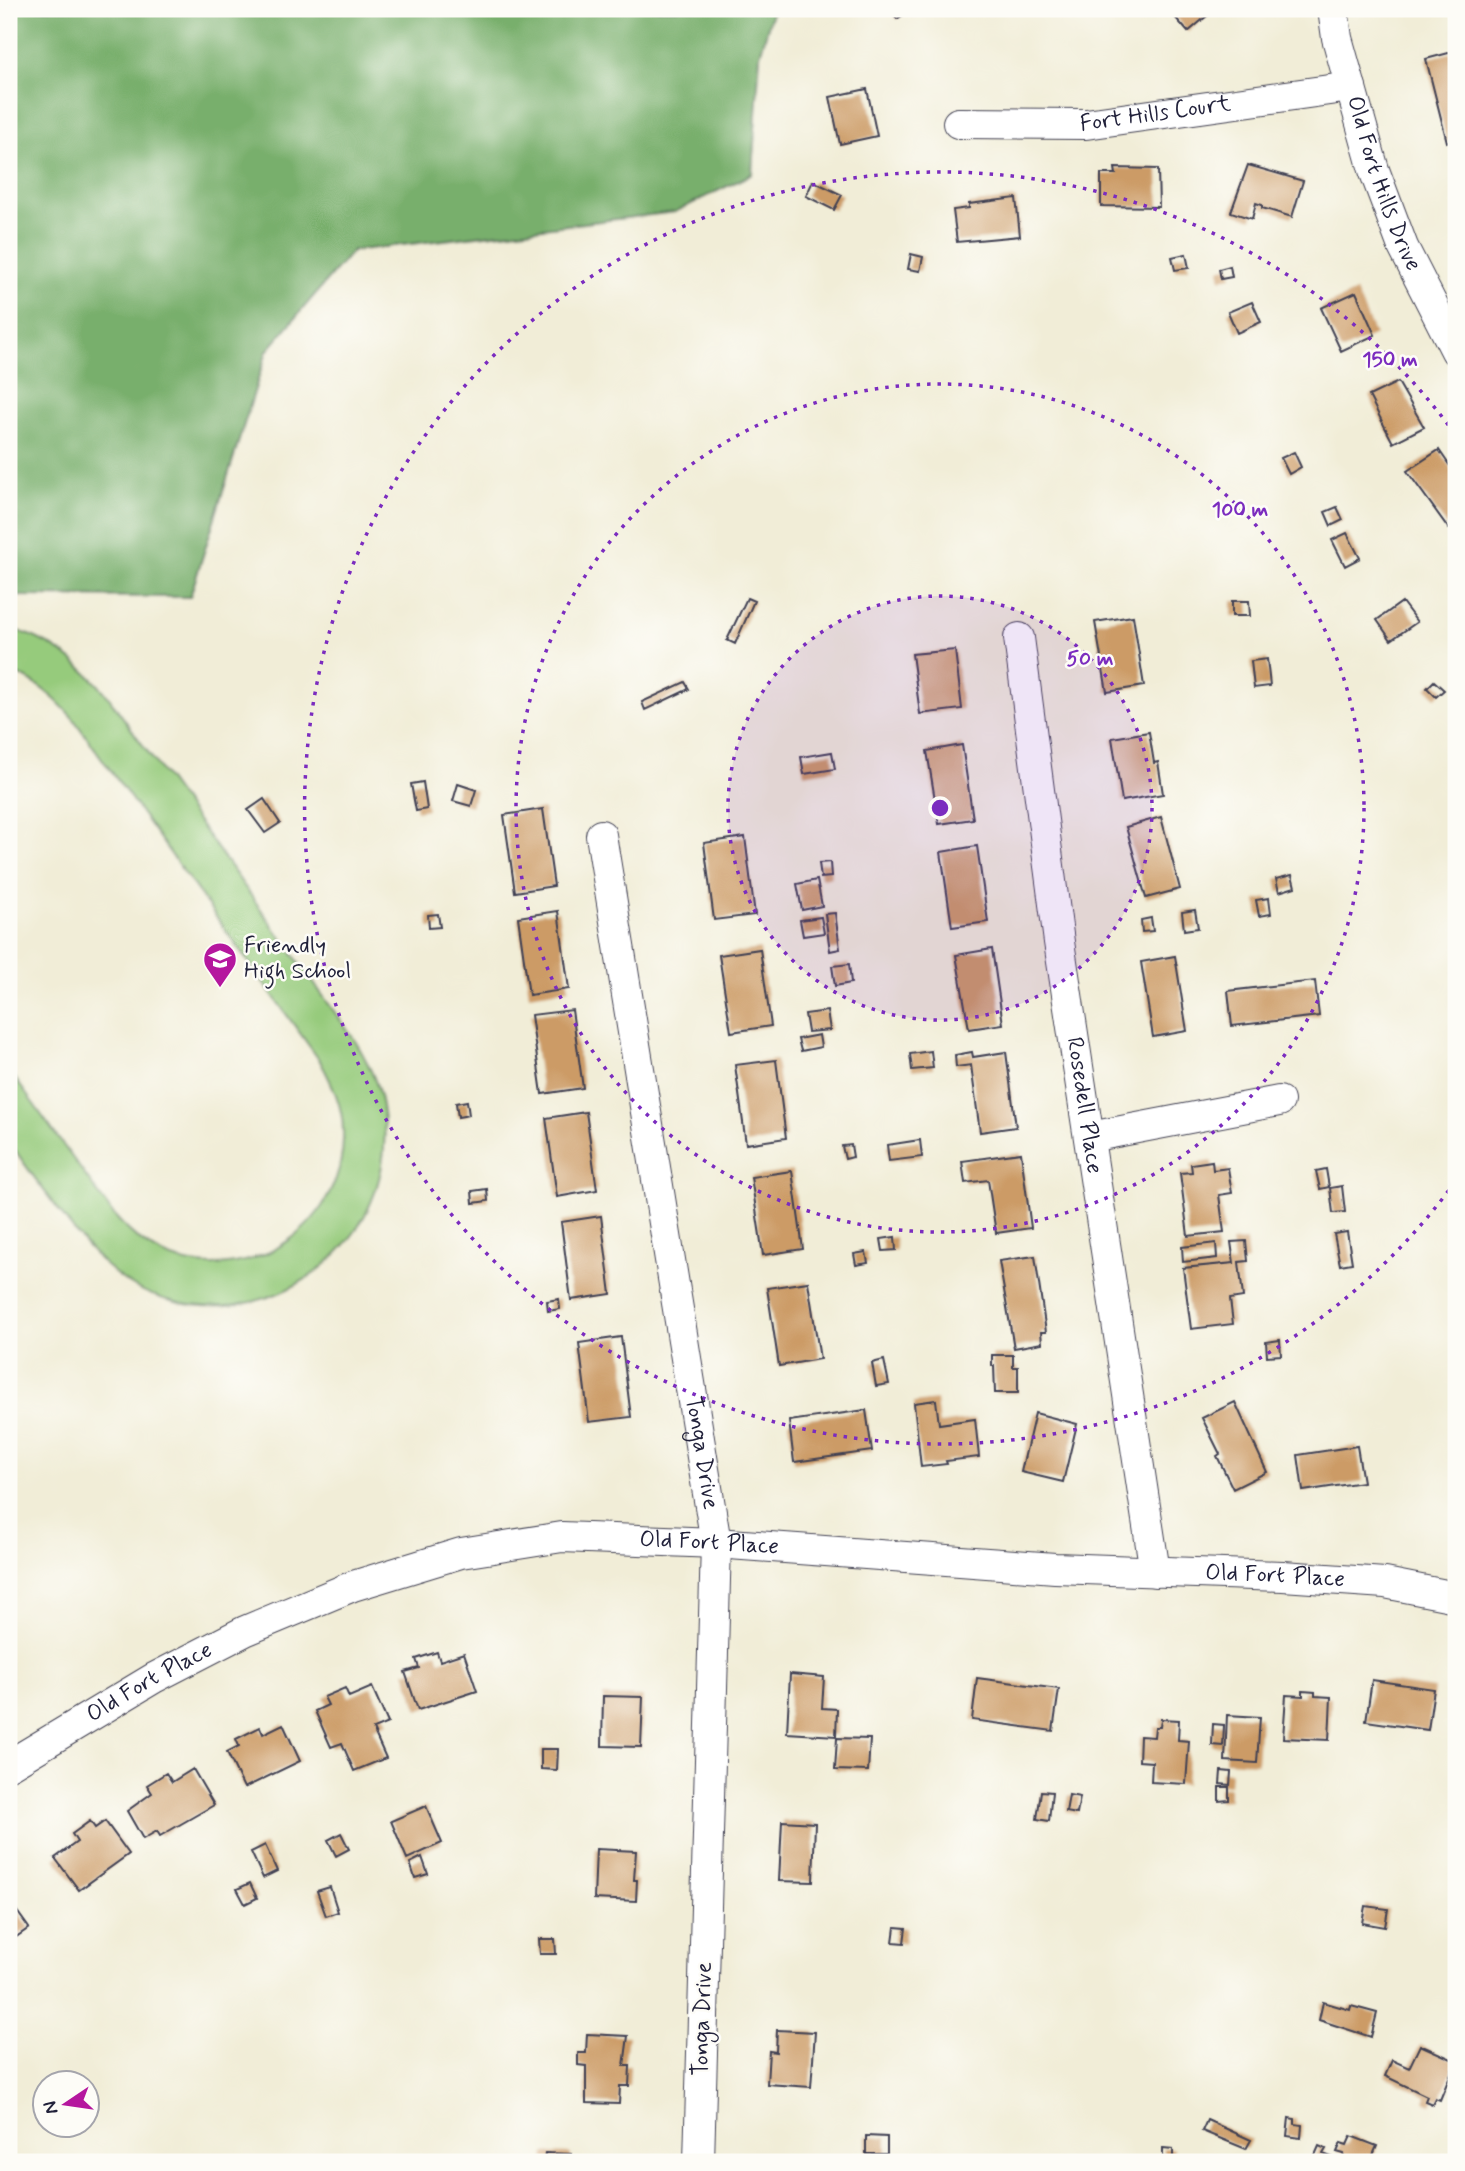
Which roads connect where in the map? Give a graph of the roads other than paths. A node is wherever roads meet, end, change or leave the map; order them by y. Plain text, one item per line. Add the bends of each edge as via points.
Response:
1 (1333, 9) edge
2 (1351, 88) junction
3 (958, 122) dead end
4 (1456, 351) edge
5 (1019, 638) dead end
6 (601, 835) dead end
7 (1279, 1101) dead end
8 (1090, 1137) junction
9 (716, 1543) junction
10 (1155, 1572) junction
11 (1456, 1597) edge
12 (9, 1765) edge
13 (699, 2162) edge

1 - 2 street, Old Fort Hills Drive
2 - 3 street, Fort Hills Court via 1086,124
2 - 4 street, Old Fort Hills Drive via 1402,247
5 - 8 street, Rosedell Place
6 - 9 street, Tonga Drive
7 - 8 street
8 - 10 street, Rosedell Place
9 - 10 street, Old Fort Place
9 - 12 street, Old Fort Place via 562,1538 461,1553 353,1586 245,1631 154,1678
9 - 13 street, Tonga Drive
10 - 11 street, Old Fort Place via 1385,1583

